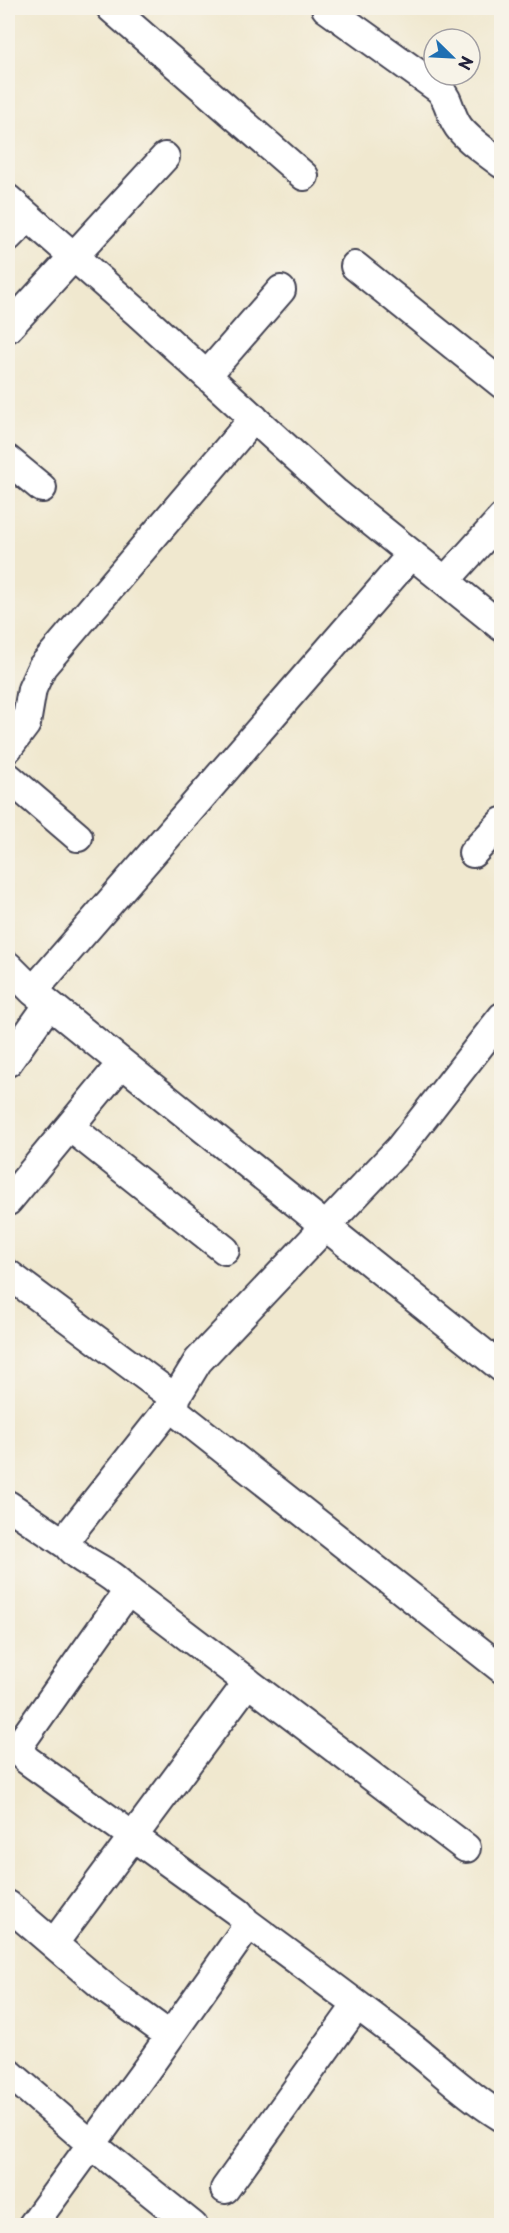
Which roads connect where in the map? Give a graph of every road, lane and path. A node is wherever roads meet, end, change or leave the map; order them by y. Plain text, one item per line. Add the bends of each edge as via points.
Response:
1 (111, 8) edge
2 (326, 8) edge
3 (165, 157) dead end
4 (501, 164) edge
5 (304, 176) dead end
6 (18, 208) edge
7 (8, 237) edge
8 (74, 257) junction
9 (355, 266) dead end
10 (281, 290) dead end
11 (8, 328) edge
12 (207, 375) junction
13 (501, 384) edge
14 (254, 418) junction
15 (8, 460) edge
16 (42, 488) dead end
17 (501, 518) edge
18 (412, 554) junction
19 (445, 581) junction
20 (501, 627) edge
21 (8, 748) edge
22 (8, 777) edge
23 (501, 822) edge
24 (78, 837) dead end
25 (473, 853) dead end
26 (8, 966) edge
27 (41, 997) junction
28 (501, 1017) edge
29 (8, 1062) edge
30 (122, 1063) junction
31 (70, 1127) junction
32 (8, 1201) edge
33 (325, 1228) junction
34 (225, 1250) dead end
35 (8, 1274) edge
36 (501, 1368) edge
37 (173, 1403) junction
38 (8, 1505) edge
39 (67, 1545) junction
40 (124, 1588) junction
41 (501, 1669) edge
42 (248, 1682) junction
43 (14, 1749) edge
44 (132, 1836) junction
45 (466, 1848) dead end
46 (8, 1905) edge
47 (246, 1922) junction
48 (54, 1942) junction
49 (357, 2005) junction
50 (170, 2036) junction
51 (8, 2072) edge
52 (490, 2110) edge
53 (91, 2144) junction
54 (225, 2189) dead end
55 (32, 2226) edge
56 (193, 2226) edge

1 - 5 street
2 - 4 street via 439,89 447,97 462,131
3 - 8 street
6 - 7 street
6 - 8 street
8 - 11 street
8 - 12 street
9 - 13 street
10 - 12 street
12 - 14 street
14 - 18 street via 336,493
14 - 21 street via 42,667 32,689 26,723
15 - 16 street
17 - 19 street
18 - 19 street
18 - 27 street
19 - 20 street
22 - 24 street
23 - 25 street
26 - 27 street
27 - 29 street
27 - 30 street
28 - 33 street via 399,1149
30 - 31 street
30 - 33 street
31 - 32 street
31 - 34 street
33 - 36 street
33 - 37 street via 198,1361
35 - 37 street
37 - 39 street via 69,1535
37 - 41 street
38 - 39 street
39 - 40 street
40 - 42 street
40 - 43 street via 123,1598
42 - 44 street
42 - 45 street
43 - 44 street
44 - 47 street
44 - 48 street
46 - 48 street
47 - 49 street
47 - 50 street via 242,1934
48 - 50 street via 111,1993
49 - 52 street
49 - 54 street
50 - 53 street
51 - 53 street
53 - 55 street
53 - 56 street

